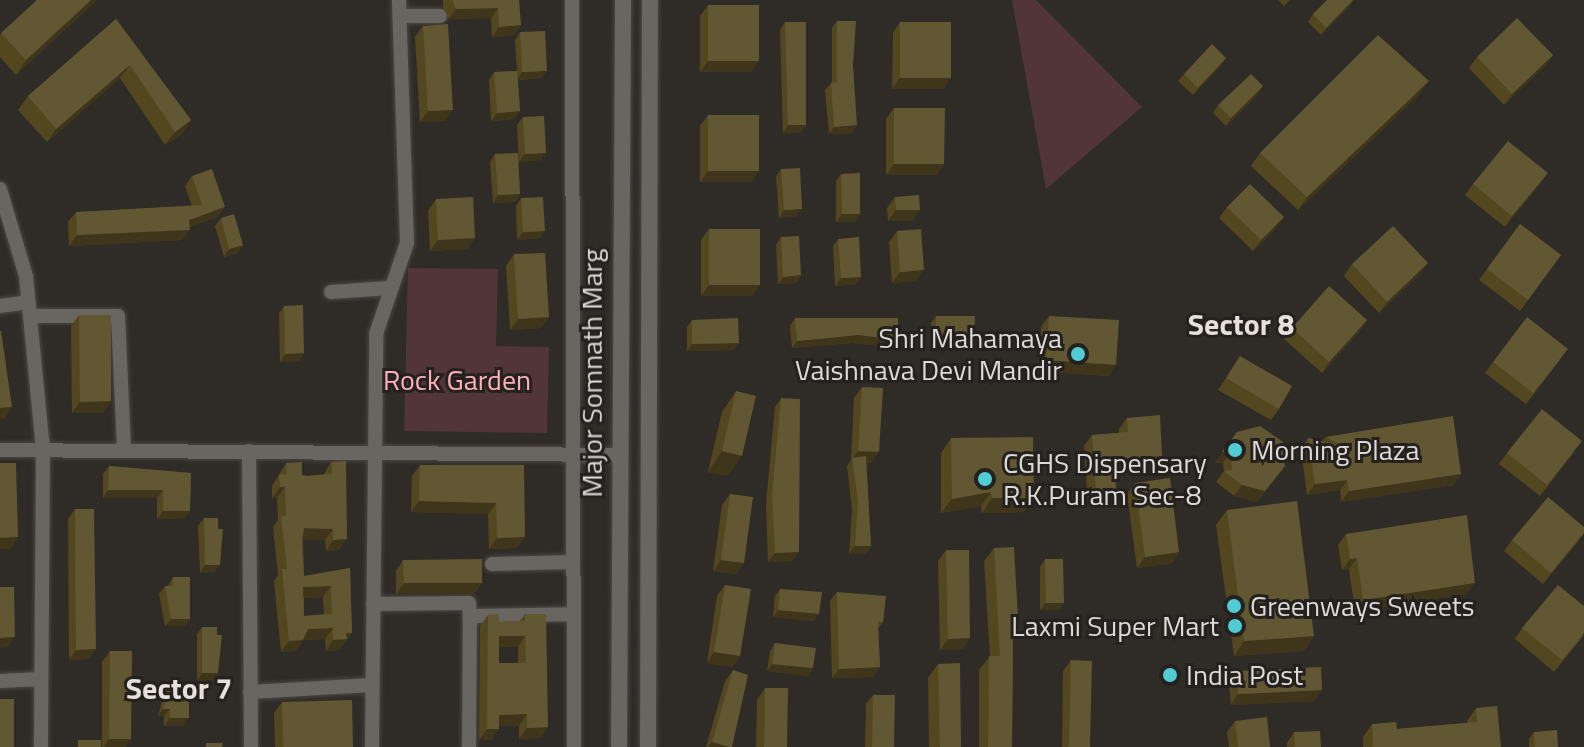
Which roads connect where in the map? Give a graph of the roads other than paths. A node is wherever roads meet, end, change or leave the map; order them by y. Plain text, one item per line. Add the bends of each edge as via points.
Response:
1 (399, 0) edge
2 (572, 0) edge
3 (623, 0) edge
4 (650, 0) edge
5 (400, 16) junction
6 (440, 16) dead end
7 (0, 189) edge
8 (390, 288) junction
9 (331, 292) dead end
10 (0, 306) edge
11 (30, 309) junction
12 (43, 449) junction
13 (0, 450) edge
14 (124, 450) junction
15 (249, 451) junction
16 (374, 452) junction
17 (572, 455) junction
18 (617, 455) junction
19 (573, 562) junction
20 (492, 564) dead end
21 (373, 604) junction
22 (573, 614) junction
23 (470, 621) junction
24 (41, 679) junction
25 (0, 681) edge
26 (372, 685) junction
27 (250, 692) junction
28 (41, 747) edge
29 (251, 747) edge
30 (372, 747) edge
31 (469, 747) edge
32 (574, 747) edge
33 (619, 747) edge
34 (648, 747) edge

1 - 5 street
2 - 17 street
3 - 18 street, Major Somnath Marg
4 - 34 street, Major Somnath Marg
5 - 6 street
5 - 8 street via 407,228 404,259
7 - 11 street via 24,263
8 - 9 street
8 - 16 street via 376,334
10 - 11 street
11 - 12 street
11 - 14 street via 118,316
12 - 13 street
12 - 14 street
12 - 24 street
14 - 15 street
15 - 16 street
15 - 27 street
16 - 17 street
16 - 21 street
17 - 18 street
17 - 19 street
18 - 33 street, Major Somnath Marg
19 - 20 street
19 - 22 street
21 - 23 street via 469,603
21 - 26 street
22 - 23 street via 470,616
22 - 32 street
23 - 31 street
24 - 25 street
24 - 28 street
26 - 27 street
26 - 30 street
27 - 29 street

